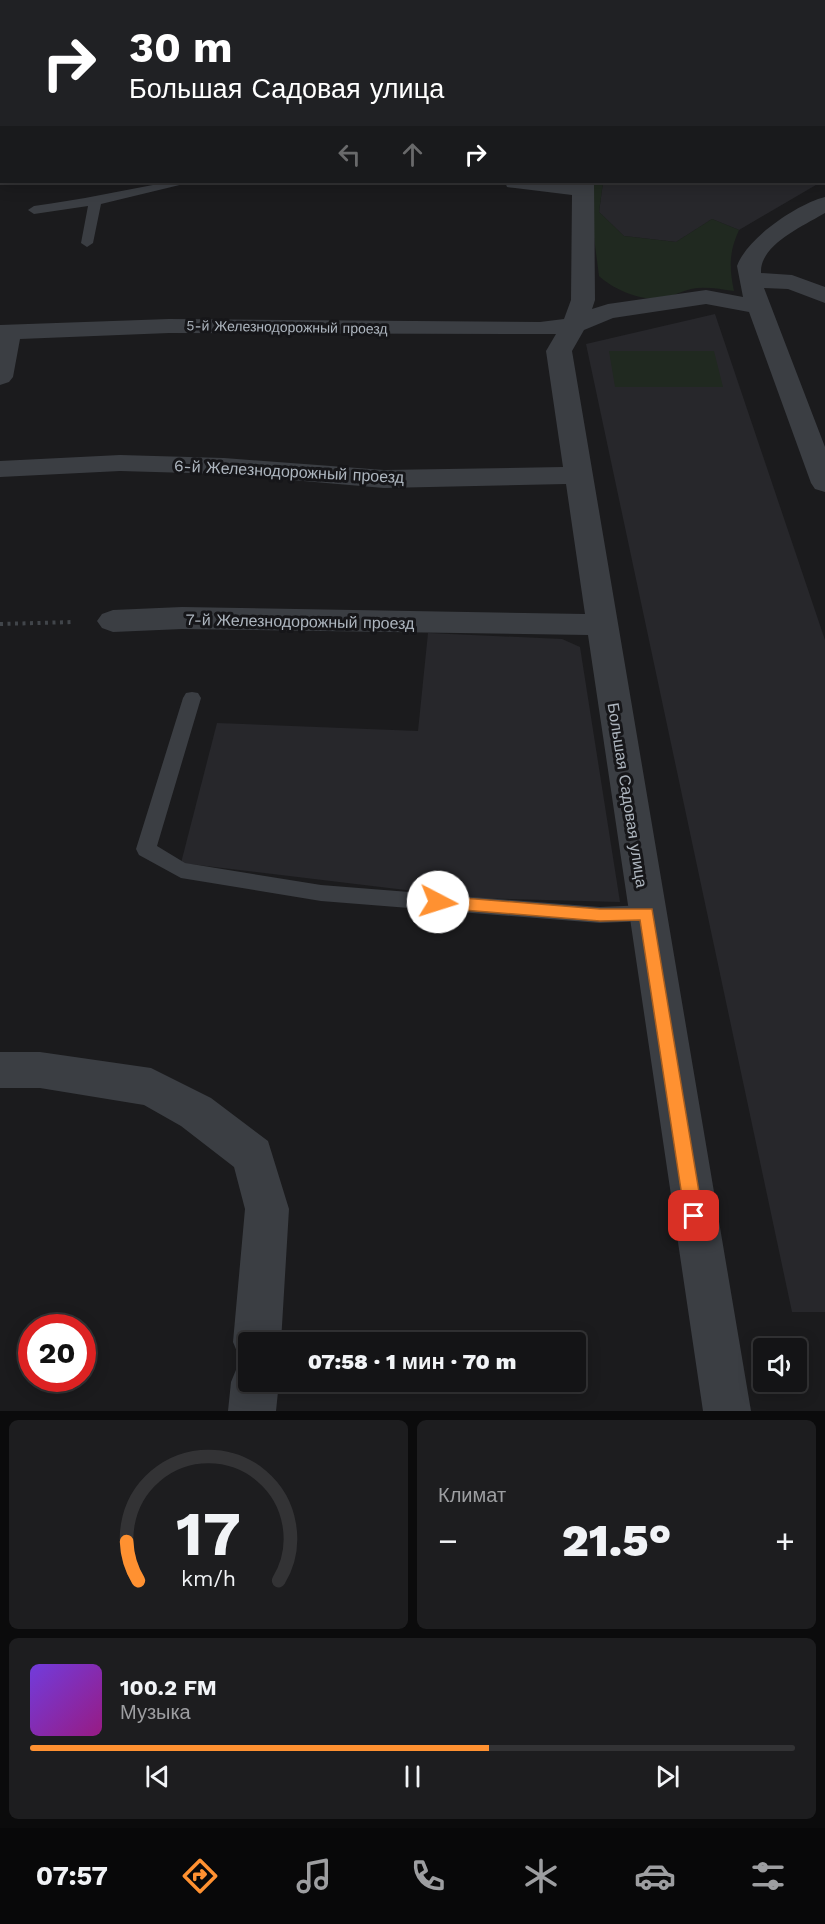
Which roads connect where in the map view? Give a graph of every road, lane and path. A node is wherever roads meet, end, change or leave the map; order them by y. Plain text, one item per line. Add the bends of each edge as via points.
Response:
1 (181, 183) edge
2 (532, 183) edge
3 (582, 186) edge
4 (95, 202) junction
5 (825, 204) edge
6 (34, 210) dead end
7 (87, 243) dead end
8 (750, 280) junction
9 (825, 296) edge
10 (759, 307) junction
11 (574, 325) junction
12 (4, 332) edge
13 (0, 377) edge
14 (0, 469) edge
15 (579, 475) junction
16 (825, 483) edge
17 (113, 621) joint
18 (0, 624) edge
19 (601, 625) junction
20 (192, 698) dead end
21 (646, 913) junction
22 (0, 1070) edge
23 (258, 1332) edge
24 (254, 1392) edge
25 (252, 1411) edge
26 (727, 1411) edge

1 - 4 lane
2 - 3 street
3 - 11 street, Большая Садовая улица via 583,300
4 - 6 lane
4 - 7 lane
5 - 8 street via 761,245 749,263
8 - 9 street via 792,282
8 - 10 street
10 - 11 street, 5-й Железнодорожный проезд via 706,297 608,311
10 - 16 street
11 - 12 street, 5-й Железнодорожный проезд via 540,329 169,326
11 - 15 street, Большая Садовая улица via 559,351
12 - 13 street
14 - 15 street, 6-й Железнодорожный проезд via 120,463 224,466 384,479
15 - 19 street, Большая Садовая улица
17 - 18 path
17 - 19 street, 7-й Железнодорожный проезд via 182,618
19 - 21 street, Большая Садовая улица
20 - 21 lane via 146,849 181,870 321,893 600,915
21 - 26 street, Большая Садовая улица
22 - 23 street via 40,1070 151,1087 196,1112 254,1155 267,1209
24 - 25 street

